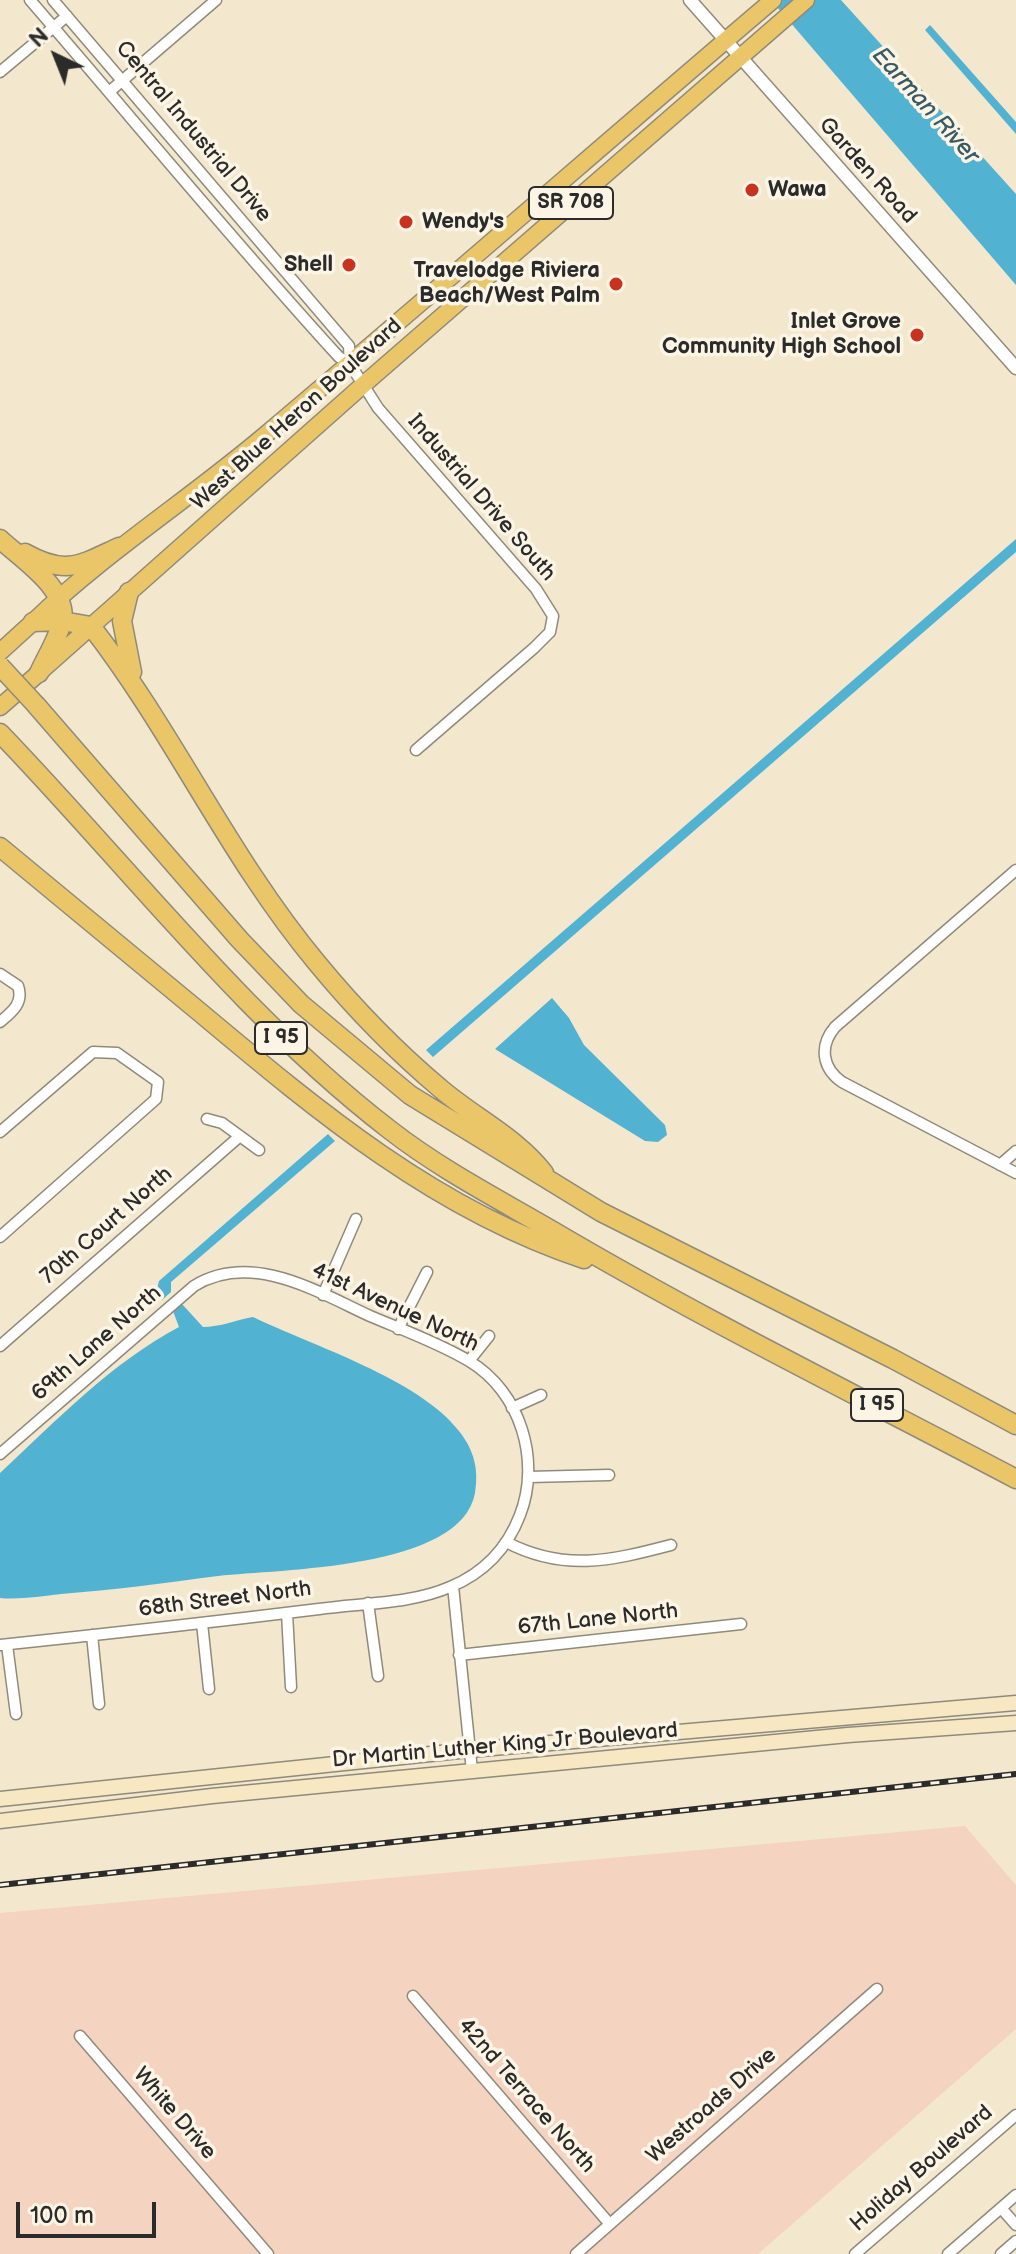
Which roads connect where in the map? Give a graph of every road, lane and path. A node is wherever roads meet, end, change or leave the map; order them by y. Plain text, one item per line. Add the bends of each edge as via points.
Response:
1 (30, 0) edge
2 (53, 0) edge
3 (216, 0) edge
4 (690, 0) edge
5 (806, 0) edge
6 (770, 3) edge
7 (67, 16) junction
8 (52, 26) junction
9 (725, 40) junction
10 (739, 57) junction
11 (0, 72) edge
12 (123, 80) junction
13 (109, 92) junction
14 (350, 364) junction
15 (1016, 368) edge
16 (363, 385) junction
17 (0, 539) edge
18 (119, 547) junction
19 (129, 592) junction
20 (57, 599) junction
21 (62, 621) junction
22 (33, 622) junction
23 (91, 626) junction
24 (0, 652) edge
25 (0, 666) edge
26 (39, 673) junction
27 (135, 682) junction
28 (0, 707) edge
29 (0, 734) edge
30 (416, 750) dead end
31 (0, 847) edge
32 (1016, 870) edge
33 (0, 974) edge
34 (0, 1022) edge
35 (207, 1119) dead end
36 (0, 1132) edge
37 (240, 1136) junction
38 (259, 1150) dead end
39 (1016, 1151) edge
40 (1000, 1165) junction
41 (1016, 1173) edge
42 (550, 1181) junction
43 (356, 1219) dead end
44 (0, 1237) edge
45 (621, 1271) junction
46 (427, 1272) dead end
47 (225, 1273) joint
48 (323, 1295) junction
49 (398, 1329) junction
50 (489, 1336) dead end
51 (0, 1346) edge
52 (469, 1361) junction
53 (541, 1395) dead end
54 (512, 1408) junction
55 (1016, 1425) edge
56 (0, 1454) edge
57 (609, 1475) dead end
58 (529, 1477) junction
59 (1016, 1479) edge
60 (506, 1542) junction
61 (671, 1545) dead end
62 (453, 1586) junction
63 (368, 1603) junction
64 (287, 1613) junction
65 (202, 1623) junction
66 (741, 1624) dead end
67 (92, 1635) junction
68 (3, 1645) edge
69 (459, 1655) junction
70 (378, 1676) dead end
71 (291, 1687) dead end
72 (209, 1689) dead end
73 (1016, 1703) edge
74 (99, 1704) dead end
75 (16, 1714) dead end
76 (1016, 1723) edge
77 (469, 1750) junction
78 (472, 1771) junction
79 (0, 1799) edge
80 (0, 1821) edge
81 (877, 1989) dead end
82 (413, 1996) dead end
83 (80, 2036) dead end
84 (1016, 2115) edge
85 (1016, 2195) edge
86 (1001, 2208) junction
87 (608, 2222) junction
88 (1016, 2225) edge
89 (1016, 2241) edge
90 (268, 2254) edge
91 (576, 2254) edge
92 (855, 2254) edge
93 (948, 2254) edge
94 (1001, 2254) edge

1 - 8 street, Central Industrial Drive
2 - 7 street, Central Industrial Drive
3 - 12 street
4 - 9 street, Garden Road
5 - 10 main road, West Blue Heron Boulevard / SR 708
6 - 9 main road, West Blue Heron Boulevard / SR 708
7 - 8 street
7 - 12 street, Central Industrial Drive
8 - 11 street
8 - 13 street, Central Industrial Drive
9 - 10 street, Garden Road
9 - 14 main road, West Blue Heron Boulevard / SR 708
10 - 15 street, Garden Road
10 - 16 main road, West Blue Heron Boulevard / SR 708
12 - 13 street
12 - 14 street, Central Industrial Drive via 349,346
13 - 14 street, Central Industrial Drive via 262,271
14 - 16 street, Industrial Drive South
14 - 18 main road, West Blue Heron Boulevard / SR 708
16 - 19 main road, West Blue Heron Boulevard / SR 708
16 - 30 street, Industrial Drive South via 536,589 553,616 550,632 534,648
17 - 18 highway via 62,568
17 - 20 highway via 42,577
18 - 20 main road, West Blue Heron Boulevard / SR 708
19 - 23 main road, West Blue Heron Boulevard / SR 708
19 - 27 highway via 123,638
20 - 21 highway
20 - 22 main road, West Blue Heron Boulevard / SR 708
21 - 22 highway
21 - 23 highway
21 - 26 highway
22 - 24 main road, West Blue Heron Boulevard / SR 708
23 - 26 main road, West Blue Heron Boulevard / SR 708
23 - 27 highway
25 - 42 highway, I 95, bridge via 301,1004 410,1095
26 - 28 main road, West Blue Heron Boulevard / SR 708
27 - 42 highway via 278,914 319,965 441,1089 529,1153
29 - 45 highway, I 95 via 71,806 206,962 328,1080 453,1173
31 - 45 highway via 354,1137 439,1193 525,1239
32 - 40 street via 835,1027 824,1056 842,1082
33 - 34 street via 18,986 20,999
35 - 37 street
36 - 44 street via 99,1050 117,1053 158,1082 156,1099
37 - 38 street
37 - 51 street, 70th Court North
39 - 40 street
40 - 41 street
42 - 55 highway, I 95
43 - 48 street
45 - 59 highway, I 95
46 - 49 street
47 - 48 street, 41st Avenue North via 264,1274
47 - 56 street, 69th Lane North via 194,1286
48 - 49 street, 41st Avenue North
49 - 52 street, 41st Avenue North
50 - 52 street
52 - 54 street, 41st Avenue North via 492,1380
53 - 54 street
54 - 58 street, 41st Avenue North via 527,1446
57 - 58 street
58 - 60 street, 41st Avenue North via 523,1506
60 - 61 street via 532,1556 565,1562 609,1559
60 - 62 street, 41st Avenue North via 484,1567
62 - 63 street, 68th Street North
62 - 69 street
63 - 64 street, 68th Street North
63 - 70 street
64 - 65 street, 68th Street North
64 - 71 street
65 - 67 street, 68th Street North
65 - 72 street
66 - 69 street, 67th Lane North
67 - 68 street, 68th Street North
67 - 74 street
68 - 75 street
69 - 77 street
73 - 77 main road, Dr Martin Luther King Jr Boulevard
76 - 78 main road, Dr Martin Luther King Jr Boulevard
77 - 78 street
77 - 79 main road, Dr Martin Luther King Jr Boulevard
78 - 80 main road, Dr Martin Luther King Jr Boulevard
81 - 87 street, Westroads Drive
82 - 87 street, 42nd Terrace North
83 - 90 street, White Drive
84 - 92 street, Holiday Boulevard
85 - 86 street
86 - 88 street
86 - 93 street
87 - 91 street, Westroads Drive
89 - 94 street

